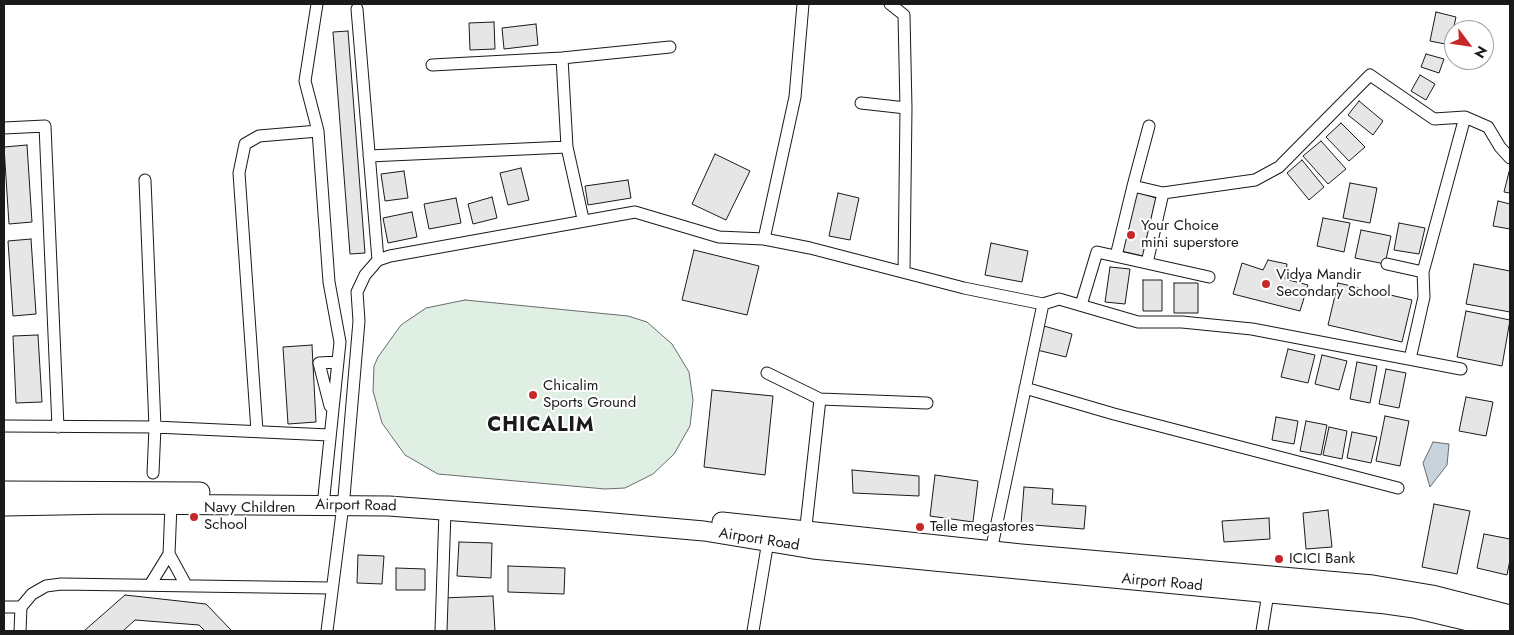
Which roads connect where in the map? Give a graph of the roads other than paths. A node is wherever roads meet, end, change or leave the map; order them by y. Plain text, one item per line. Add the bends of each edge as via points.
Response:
1 (317, 4) edge
2 (803, 4) edge
3 (890, 4) edge
4 (357, 9) dead end
5 (670, 47) dead end
6 (562, 58) junction
7 (432, 65) dead end
8 (861, 103) dead end
9 (906, 108) junction
10 (1465, 117) junction
11 (1149, 126) dead end
12 (4, 128) edge
13 (318, 131) junction
14 (567, 147) junction
15 (369, 156) junction
16 (1510, 158) edge
17 (145, 180) dead end
18 (1133, 186) junction
19 (1163, 193) junction
20 (583, 219) junction
21 (764, 239) junction
22 (1116, 256) junction
23 (378, 260) junction
24 (1147, 263) junction
25 (1387, 264) dead end
26 (904, 272) junction
27 (1423, 272) junction
28 (1208, 277) dead end
29 (1043, 304) junction
30 (1081, 305) junction
31 (1410, 359) junction
32 (338, 362) junction
33 (1461, 369) dead end
34 (767, 373) dead end
35 (1025, 388) junction
36 (820, 399) junction
37 (927, 403) dead end
38 (332, 412) junction
39 (4, 426) edge
40 (58, 426) junction
41 (154, 427) junction
42 (257, 431) junction
43 (329, 435) junction
44 (153, 473) dead end
45 (1398, 488) dead end
46 (4, 491) edge
47 (324, 496) junction
48 (344, 501) junction
49 (171, 505) junction
50 (4, 506) edge
51 (445, 511) junction
52 (805, 539) junction
53 (768, 541) junction
54 (991, 551) junction
55 (168, 554) junction
56 (1270, 584) junction
57 (150, 585) junction
58 (186, 585) junction
59 (331, 588) junction
60 (4, 607) edge
61 (21, 607) junction
62 (1510, 615) edge
63 (20, 631) edge
64 (327, 631) edge
65 (441, 631) edge
66 (753, 631) edge
67 (1262, 631) edge
68 (1510, 631) edge

1 - 13 street via 305,81
2 - 21 street via 795,97
3 - 9 street via 904,15
4 - 15 street
5 - 6 street
6 - 7 street
6 - 14 street
8 - 9 street
9 - 26 street
10 - 16 street via 1488,128
10 - 19 street via 1434,119 1370,75 1280,167 1255,180
10 - 27 street
11 - 18 street
12 - 40 street via 45,126
13 - 32 street via 329,282 340,342
13 - 42 street via 259,136 245,144 239,173
14 - 15 street
14 - 20 street
15 - 23 street
17 - 41 street
18 - 19 street
18 - 22 street
19 - 24 street
20 - 21 street via 635,212 718,237
20 - 23 street
21 - 26 street
22 - 24 street
22 - 30 street via 1097,252
23 - 48 street via 365,275 358,292 359,321
24 - 28 street
25 - 27 street
26 - 29 street
27 - 31 street via 1424,297
29 - 30 street via 1059,298
29 - 35 street
30 - 31 street via 1138,322 1182,322 1252,329
31 - 33 street
32 - 38 street
32 - 38 street via 319,363
34 - 36 street
35 - 45 street
35 - 54 street
36 - 37 street
36 - 52 street
38 - 43 street
39 - 40 street
40 - 41 street
41 - 42 street
41 - 44 street
42 - 43 street
43 - 47 street
46 - 47 highway, Airport Road
47 - 48 highway, Airport Road
48 - 49 highway, Airport Road
48 - 51 highway, Airport Road
48 - 52 highway, Airport Road via 639,514
48 - 59 street
49 - 50 highway, Airport Road
49 - 55 street
51 - 53 highway, Airport Road via 704,531
51 - 65 street
52 - 53 highway, Airport Road
52 - 54 highway, Airport Road
52 - 56 highway, Airport Road via 1038,572
53 - 66 street
54 - 56 highway, Airport Road
55 - 57 street
55 - 58 street
56 - 62 highway, Airport Road via 1393,588
56 - 67 street
56 - 68 highway, Airport Road via 1414,608
57 - 58 street
57 - 61 street via 46,586 32,594
58 - 59 street
59 - 64 street
60 - 61 street
61 - 63 street

